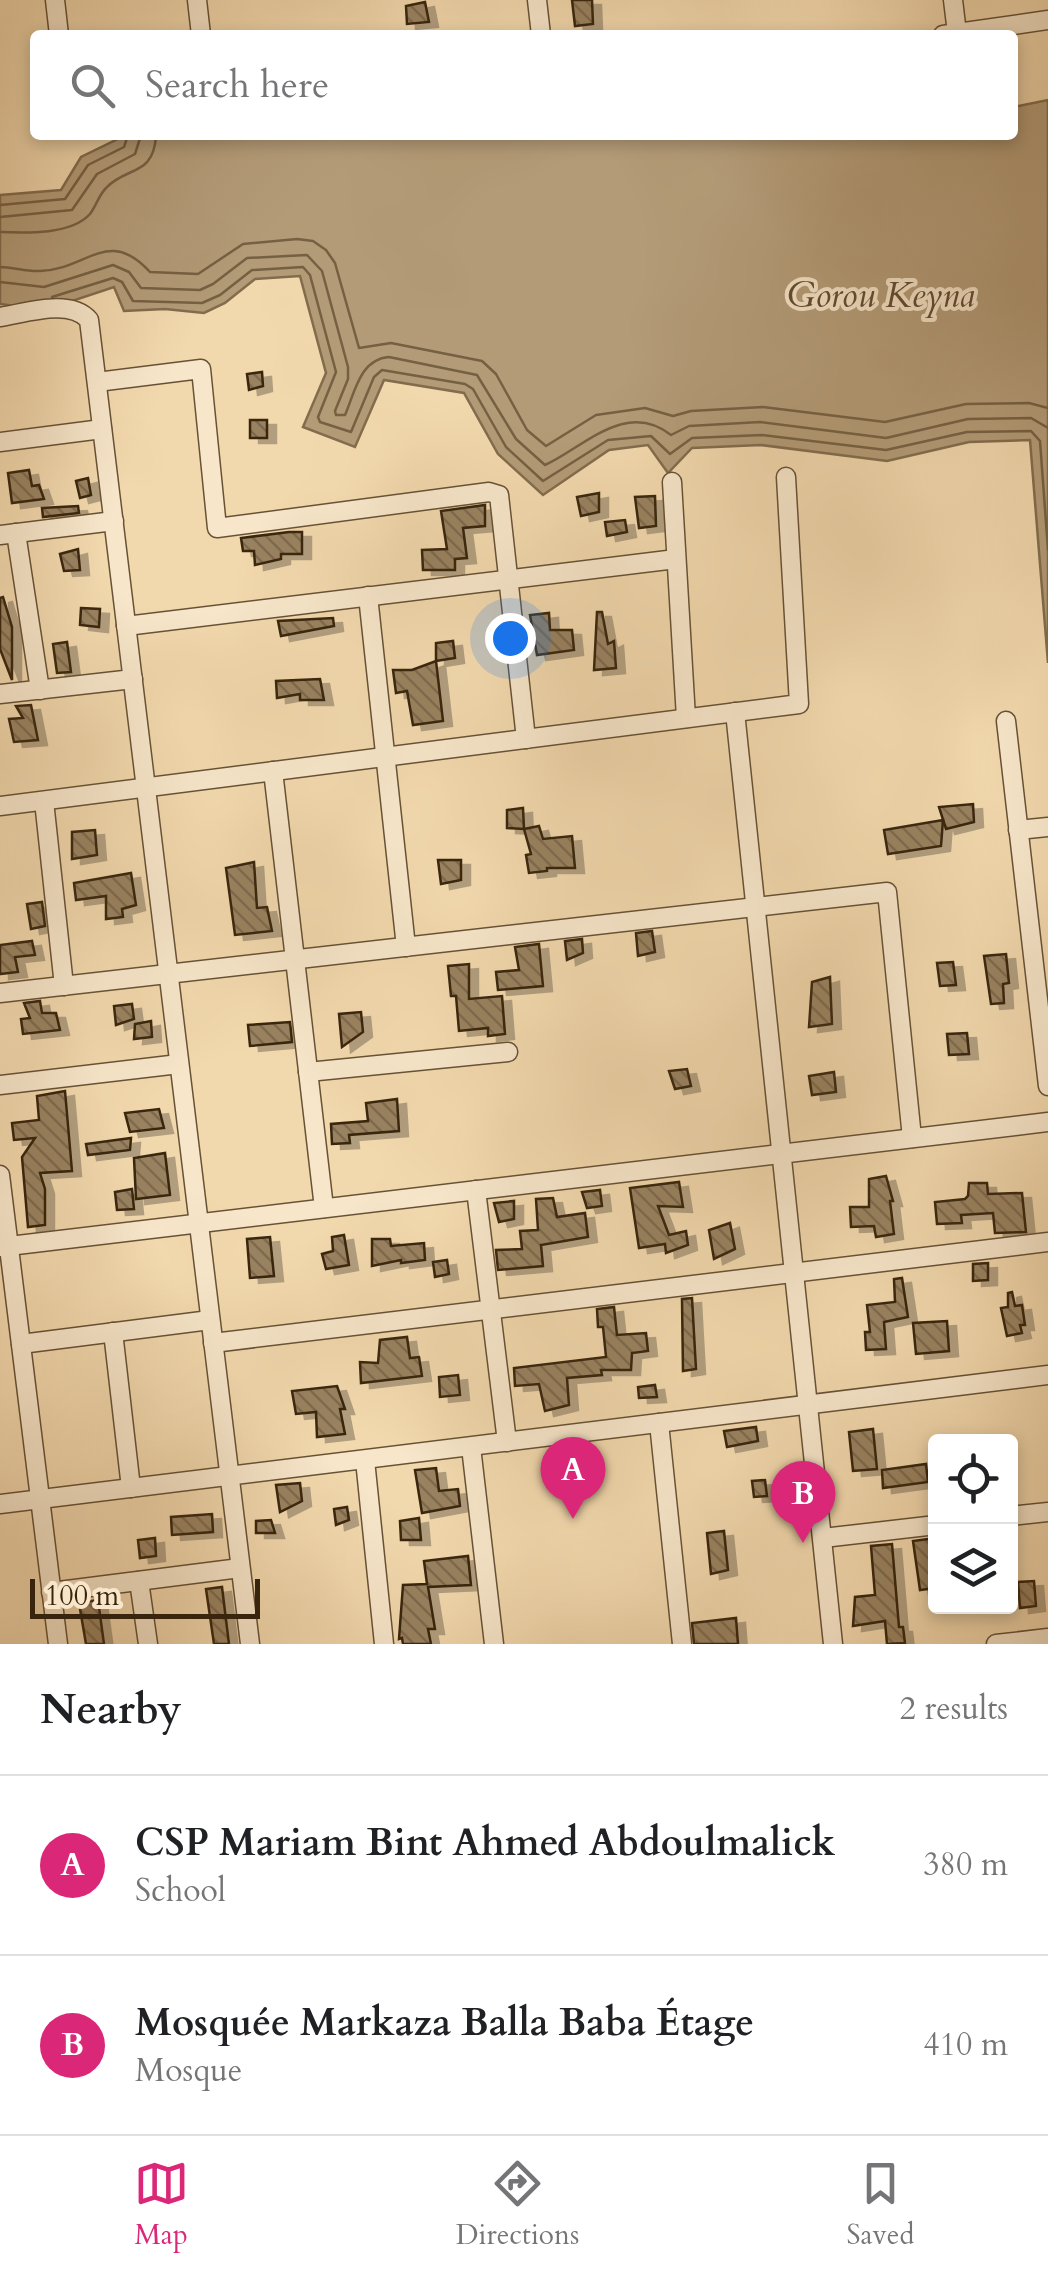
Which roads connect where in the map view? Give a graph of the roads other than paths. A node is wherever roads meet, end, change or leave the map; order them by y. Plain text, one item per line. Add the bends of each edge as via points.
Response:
1 (55, 0) edge
2 (197, 0) edge
3 (536, 0) edge
4 (953, 0) edge
5 (1048, 20) edge
6 (58, 30) edge
7 (200, 30) edge
8 (540, 30) edge
9 (950, 30) edge
10 (978, 30) edge
11 (0, 316) edge
12 (97, 382) junction
13 (102, 429) junction
14 (0, 442) edge
15 (786, 477) dead end
16 (672, 482) dead end
17 (114, 521) junction
18 (8, 534) edge
19 (676, 559) junction
20 (509, 578) junction
21 (368, 596) junction
22 (126, 626) junction
23 (133, 679) junction
24 (40, 690) junction
25 (0, 694) edge
26 (735, 712) junction
27 (686, 718) junction
28 (1006, 721) dead end
29 (526, 739) junction
30 (385, 756) junction
31 (273, 771) junction
32 (146, 788) junction
33 (44, 801) junction
34 (0, 806) edge
35 (1048, 827) edge
36 (1018, 830) junction
37 (756, 906) junction
38 (1040, 940) edge
39 (406, 947) junction
40 (295, 960) junction
41 (168, 974) junction
42 (64, 986) junction
43 (0, 993) edge
44 (508, 1052) dead end
45 (179, 1064) junction
46 (308, 1072) junction
47 (0, 1085) edge
48 (1048, 1086) edge
49 (1048, 1122) edge
50 (912, 1138) junction
51 (782, 1153) junction
52 (0, 1175) edge
53 (476, 1190) junction
54 (324, 1208) junction
55 (198, 1223) junction
56 (1048, 1242) edge
57 (4, 1246) edge
58 (794, 1273) junction
59 (491, 1310) junction
60 (210, 1320) junction
61 (113, 1332) junction
62 (213, 1343) junction
63 (22, 1344) junction
64 (1048, 1376) edge
65 (808, 1405) junction
66 (660, 1423) junction
67 (507, 1442) junction
68 (471, 1446) junction
69 (364, 1460) junction
70 (229, 1476) junction
71 (131, 1488) junction
72 (42, 1499) junction
73 (0, 1504) edge
74 (1048, 1512) edge
75 (1018, 1515) edge
76 (928, 1526) edge
77 (823, 1538) junction
78 (240, 1568) junction
79 (139, 1581) junction
80 (52, 1592) junction
81 (1048, 1638) edge
82 (58, 1644) edge
83 (148, 1644) edge
84 (250, 1644) edge
85 (384, 1644) edge
86 (494, 1644) edge
87 (682, 1644) edge
88 (834, 1644) edge
89 (996, 1644) edge

1 - 6 street
2 - 7 street
3 - 8 street
4 - 9 street
5 - 10 street
11 - 12 street via 82,311
12 - 13 street
12 - 20 street via 201,370 216,528 495,492
13 - 14 street
13 - 17 street
15 - 26 street via 799,704
16 - 19 street
17 - 18 street
17 - 22 street
18 - 24 street
19 - 20 street
19 - 27 street
20 - 21 street
20 - 29 street
21 - 22 street
21 - 30 street
22 - 23 street
23 - 24 street
23 - 32 street
24 - 25 street
26 - 27 street
26 - 37 street
27 - 29 street
28 - 36 street
29 - 30 street
30 - 31 street
30 - 39 street
31 - 32 street
31 - 40 street
32 - 33 street
32 - 41 street
33 - 34 street
33 - 42 street
35 - 36 street
36 - 38 street
37 - 39 street
37 - 50 street via 886,892
37 - 51 street
38 - 48 street
39 - 40 street
40 - 41 street
40 - 46 street
41 - 42 street
41 - 45 street
42 - 43 street
44 - 46 street
45 - 47 street
45 - 55 street
46 - 54 street
49 - 50 street
50 - 51 street
51 - 53 street
51 - 58 street
52 - 57 street
53 - 54 street
53 - 59 street
54 - 55 street
55 - 57 street
55 - 60 street
56 - 58 street
57 - 63 street
58 - 59 street
58 - 65 street
59 - 62 street
59 - 67 street
60 - 61 street
60 - 62 street
61 - 63 street
61 - 71 street
62 - 70 street
63 - 72 street
64 - 65 street
65 - 66 street
65 - 77 street
66 - 67 street
66 - 87 street
67 - 68 street
68 - 69 street
68 - 86 street
69 - 70 street
69 - 85 street
70 - 71 street
70 - 78 street
71 - 72 street
72 - 73 street
72 - 80 street
74 - 75 street
76 - 77 street
77 - 88 street
78 - 79 street
78 - 84 street
79 - 80 street
79 - 83 street
80 - 82 street
81 - 89 street

